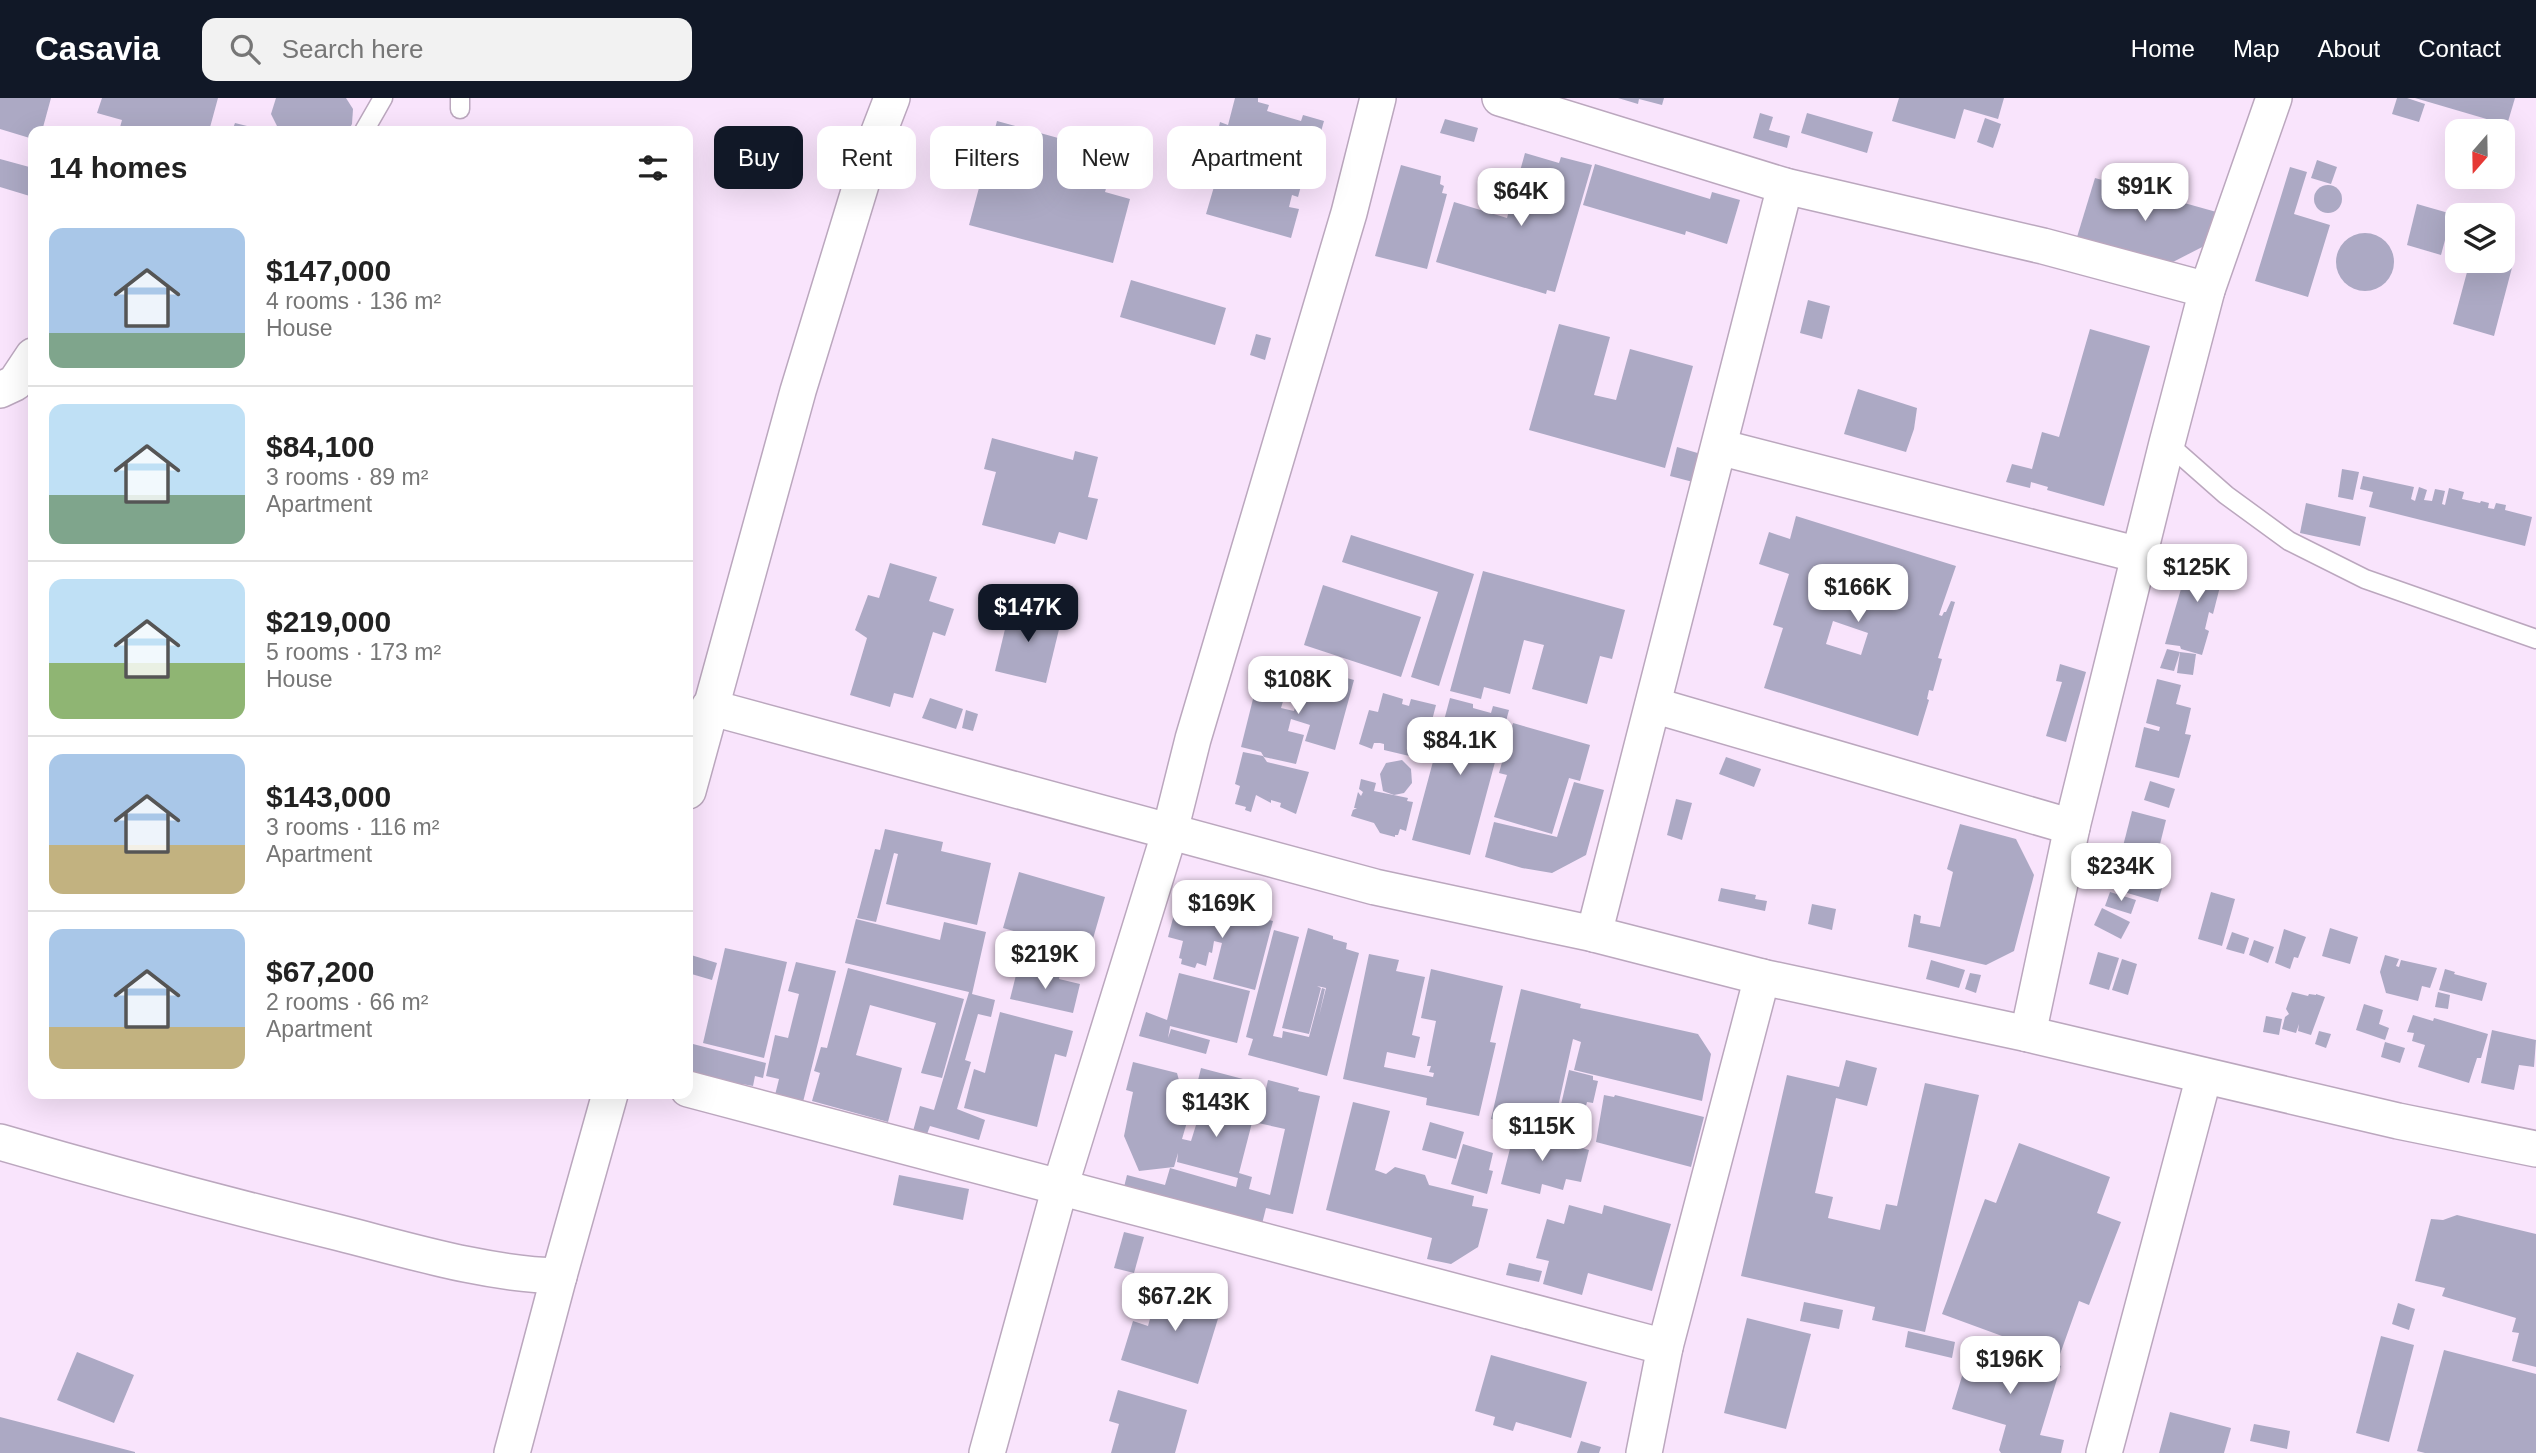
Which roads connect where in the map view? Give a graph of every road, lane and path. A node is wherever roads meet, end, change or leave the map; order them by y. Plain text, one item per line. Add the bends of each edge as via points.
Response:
1 (383, 98) edge
2 (892, 98) edge
3 (1378, 98) edge
4 (1500, 98) edge
5 (2274, 98) edge
6 (367, 126) edge
7 (1785, 186) junction
8 (2207, 290) junction
9 (28, 364) edge
10 (0, 390) edge
11 (2167, 443) junction
12 (1719, 447) junction
13 (2139, 555) junction
14 (2536, 639) edge
15 (1653, 705) junction
16 (709, 707) junction
17 (693, 772) edge
18 (2072, 827) junction
19 (1170, 831) junction
20 (1594, 934) junction
21 (1762, 977) junction
22 (2028, 1034) junction
23 (2204, 1076) junction
24 (693, 1090) edge
25 (609, 1099) edge
26 (0, 1142) edge
27 (2536, 1149) edge
28 (1059, 1187) junction
29 (559, 1276) junction
30 (1665, 1347) junction
31 (512, 1453) edge
32 (987, 1453) edge
33 (1644, 1453) edge
34 (2104, 1453) edge

1 - 6 lane
2 - 16 street via 834,268
3 - 19 street
4 - 7 street
5 - 8 street
7 - 8 street
7 - 12 street
8 - 11 street
9 - 10 street via 15,383
11 - 13 street
11 - 14 lane via 2226,495 2289,541 2365,579
12 - 13 street
12 - 15 street
13 - 18 street
15 - 18 street
15 - 20 street
16 - 17 street
16 - 19 street
18 - 22 street
19 - 20 street via 1375,887
19 - 28 street
20 - 21 street
21 - 22 street
21 - 30 street
22 - 23 street
23 - 27 street
23 - 34 street
24 - 28 street
25 - 29 street
26 - 29 street via 138,1183 441,1259
28 - 30 street
28 - 32 street
29 - 31 street
30 - 33 street

